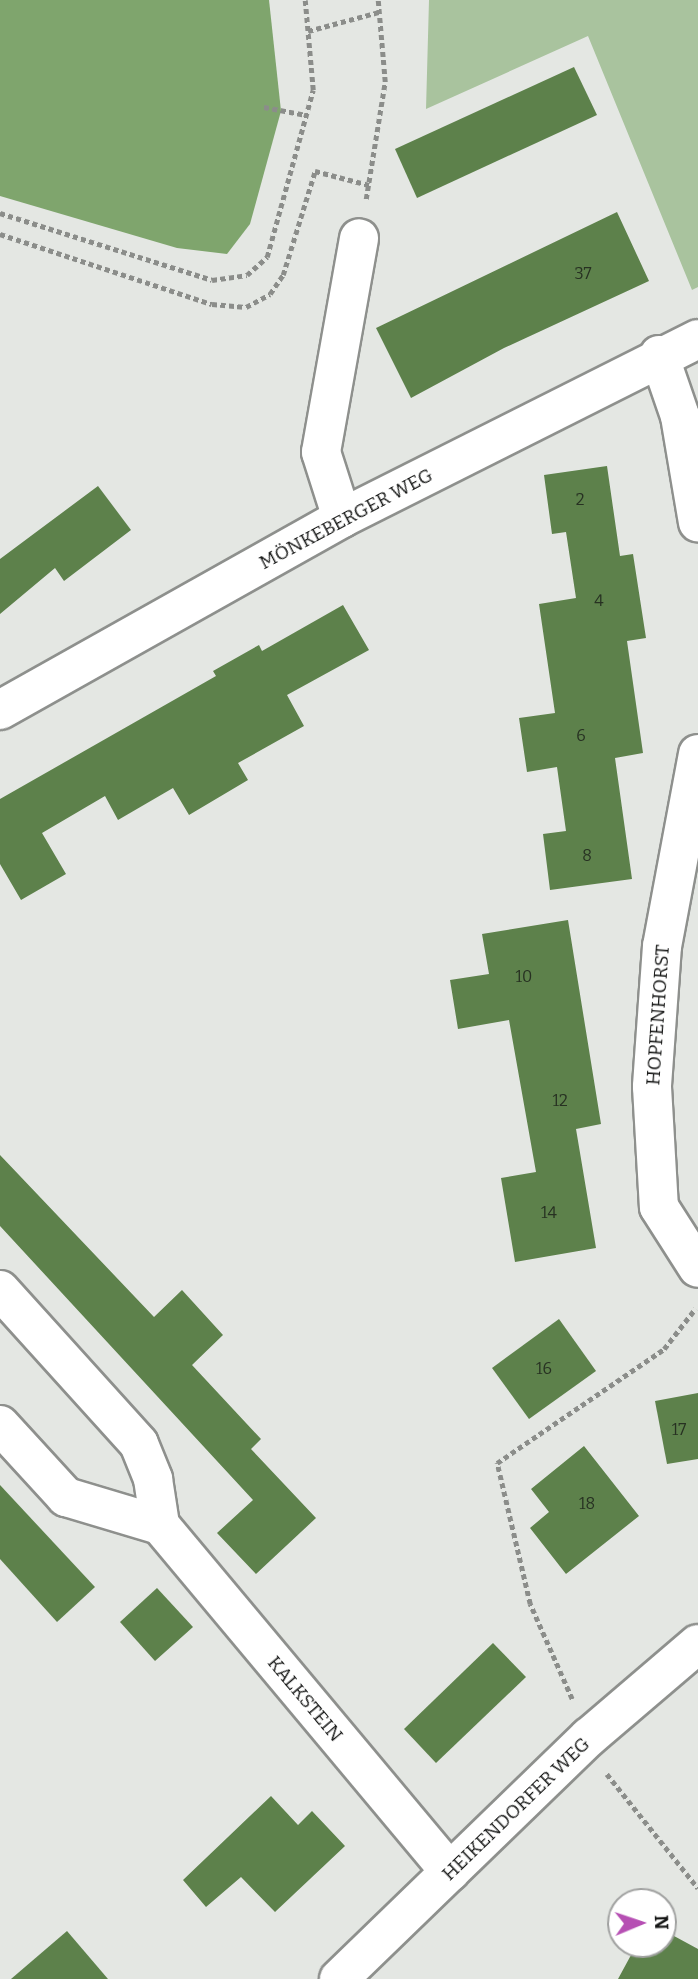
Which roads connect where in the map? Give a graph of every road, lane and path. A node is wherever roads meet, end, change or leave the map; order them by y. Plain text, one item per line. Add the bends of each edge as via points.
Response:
1 (305, 0) edge
2 (378, 0) edge
3 (379, 12) junction
4 (308, 31) junction
5 (264, 107) dead end
6 (306, 115) junction
7 (369, 185) junction
8 (0, 213) edge
9 (0, 234) edge
10 (359, 238) joint
11 (698, 339) edge
12 (659, 355) junction
13 (342, 518) junction
14 (698, 522) edge
15 (0, 710) edge
16 (698, 754) edge
17 (698, 1268) edge
18 (0, 1290) edge
19 (698, 1305) edge
20 (0, 1425) edge
21 (160, 1525) junction
22 (698, 1644) edge
23 (590, 1737) junction
24 (450, 1872) junction
25 (698, 1888) edge
26 (339, 1979) edge

1 - 4 path
2 - 3 path
3 - 4 path
3 - 7 path via 385,82
4 - 6 path via 313,90
5 - 6 path
6 - 8 path via 267,257 247,275 212,280
7 - 9 path via 315,171 283,275 270,294 246,307 212,304
7 - 10 path
10 - 13 street via 321,452
11 - 12 street, MÖNKEBERGER WEG
12 - 13 street, MÖNKEBERGER WEG
12 - 14 street via 680,416
13 - 15 street, MÖNKEBERGER WEG
16 - 17 street, HOPFENHORST via 662,946 652,1087 659,1207
18 - 21 street via 139,1444 153,1479
19 - 23 path via 664,1349 497,1463 530,1604
20 - 21 street via 66,1497
21 - 24 street, KALKSTEIN
22 - 23 street, HEIKENDORFER WEG
23 - 24 street, HEIKENDORFER WEG
23 - 25 path via 603,1769
24 - 26 street, HEIKENDORFER WEG

